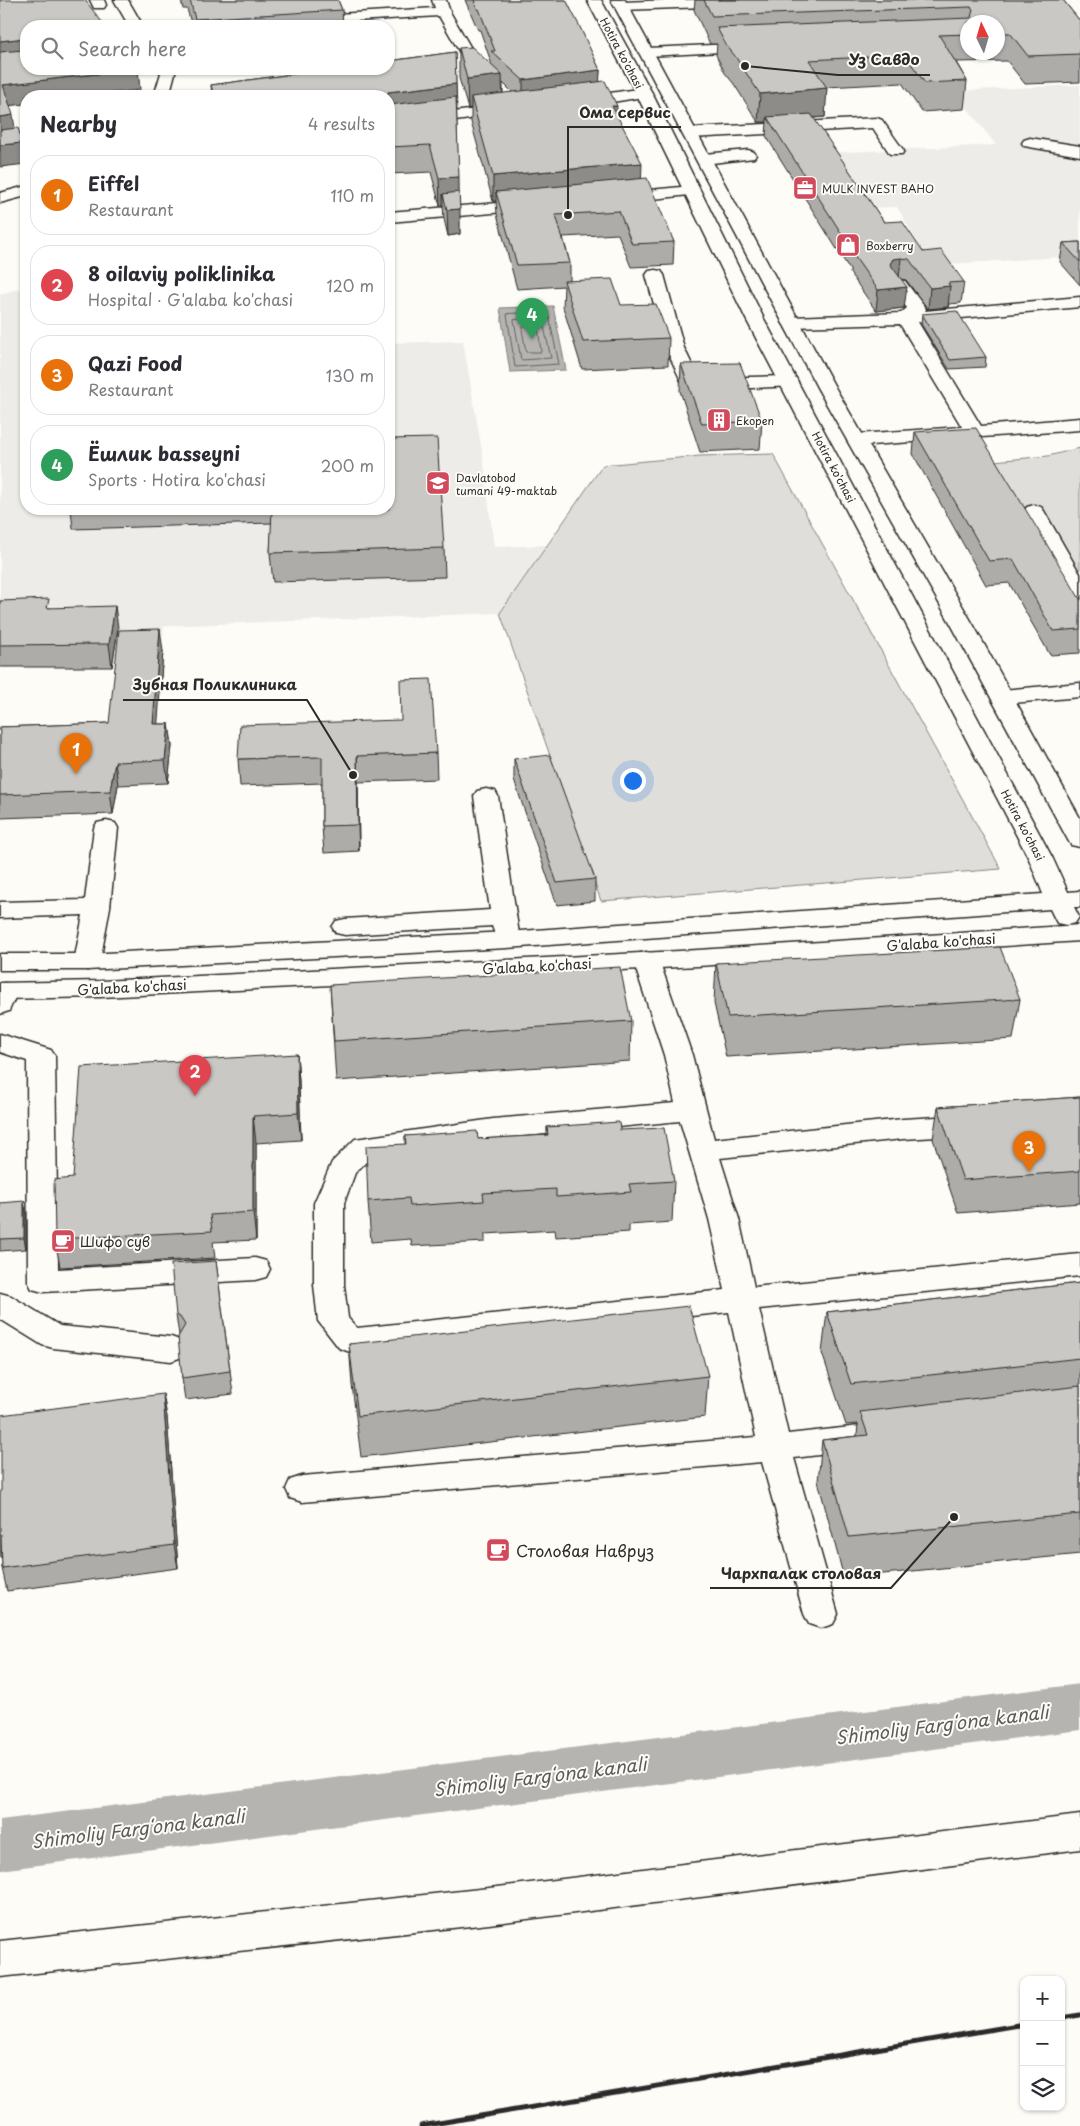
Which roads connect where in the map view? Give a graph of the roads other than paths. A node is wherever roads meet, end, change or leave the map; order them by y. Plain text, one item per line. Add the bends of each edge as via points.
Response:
1 (121, 0) edge
2 (341, 0) edge
3 (594, 0) edge
4 (748, 2) edge
5 (620, 3) edge
6 (441, 6) edge
7 (348, 18) junction
8 (133, 20) edge
9 (308, 20) edge
10 (766, 43) edge
11 (648, 52) junction
12 (476, 69) junction
13 (457, 72) edge
14 (167, 75) edge
15 (490, 82) edge
16 (164, 90) edge
17 (644, 93) junction
18 (505, 96) edge
19 (557, 105) edge
20 (395, 125) edge
21 (690, 133) junction
22 (20, 143) edge
23 (1030, 143) dead end
24 (0, 145) edge
25 (1080, 150) edge
26 (896, 151) dead end
27 (748, 155) dead end
28 (707, 164) junction
29 (682, 171) junction
30 (692, 191) junction
31 (20, 193) edge
32 (0, 198) edge
33 (603, 200) edge
34 (551, 204) edge
35 (395, 217) edge
36 (656, 275) dead end
37 (898, 285) edge
38 (1080, 302) edge
39 (906, 318) junction
40 (791, 322) junction
41 (789, 382) junction
42 (1080, 424) edge
43 (975, 432) junction
44 (857, 440) junction
45 (1034, 511) dead end
46 (1080, 593) edge
47 (1080, 690) edge
48 (1002, 696) junction
49 (486, 796) dead end
50 (106, 828) dead end
51 (1080, 840) edge
52 (1069, 900) edge
53 (97, 907) junction
54 (0, 910) edge
55 (345, 927) dead end
56 (505, 929) junction
57 (1078, 938) edge
58 (646, 960) junction
59 (0, 962) edge
60 (87, 962) junction
61 (2, 996) edge
62 (0, 1043) edge
63 (691, 1111) junction
64 (1001, 1123) edge
65 (704, 1150) junction
66 (1080, 1264) edge
67 (254, 1269) dead end
68 (740, 1300) junction
69 (0, 1304) edge
70 (171, 1349) dead end
71 (893, 1434) edge
72 (775, 1448) junction
73 (302, 1489) dead end
74 (821, 1614) dead end
75 (1080, 1832) edge
76 (0, 1959) edge

1 - 8 main road
2 - 7 main road
3 - 17 main road, Hotira ko'chasi
4 - 5 main road
5 - 11 main road, Hotira ko'chasi
6 - 7 main road
6 - 12 main road
7 - 9 main road
10 - 11 main road
11 - 21 main road, Hotira ko'chasi
12 - 13 main road
12 - 15 main road
14 - 16 main road
17 - 19 main road
17 - 29 main road, Hotira ko'chasi
18 - 20 main road via 524,108
21 - 26 main road via 877,123
21 - 28 main road, Hotira ko'chasi
22 - 24 main road
23 - 25 main road
27 - 28 main road
28 - 29 main road
28 - 40 main road, Hotira ko'chasi
29 - 30 main road, Hotira ko'chasi
30 - 33 main road
30 - 41 main road, Hotira ko'chasi
31 - 32 main road
34 - 35 main road
36 - 41 main road via 675,348 688,377 706,384
37 - 39 main road via 916,309
38 - 39 main road
39 - 40 main road
39 - 43 main road
40 - 44 main road, Hotira ko'chasi
41 - 52 main road, Hotira ko'chasi via 1041,859
42 - 43 main road
43 - 44 main road
44 - 48 main road, Hotira ko'chasi
45 - 46 main road
47 - 48 main road
48 - 51 main road, Hotira ko'chasi
49 - 56 main road
50 - 53 main road
52 - 56 main road, G'alaba ko'chasi
52 - 57 main road, Hotira ko'chasi
53 - 54 main road
53 - 60 main road
55 - 56 main road
56 - 60 main road, G'alaba ko'chasi
57 - 58 main road, G'alaba ko'chasi
58 - 61 main road, G'alaba ko'chasi
58 - 63 main road via 678,1055
59 - 60 main road, G'alaba ko'chasi
62 - 67 main road via 41,1056 43,1281
63 - 65 main road
63 - 68 main road via 494,1129 365,1146 342,1169 329,1204 329,1285 333,1321 350,1340
64 - 65 main road via 903,1129
65 - 68 main road via 724,1218
66 - 68 main road
68 - 72 main road
69 - 70 main road via 52,1337
71 - 72 main road
72 - 73 main road
72 - 74 main road
75 - 76 main road via 499,1904

